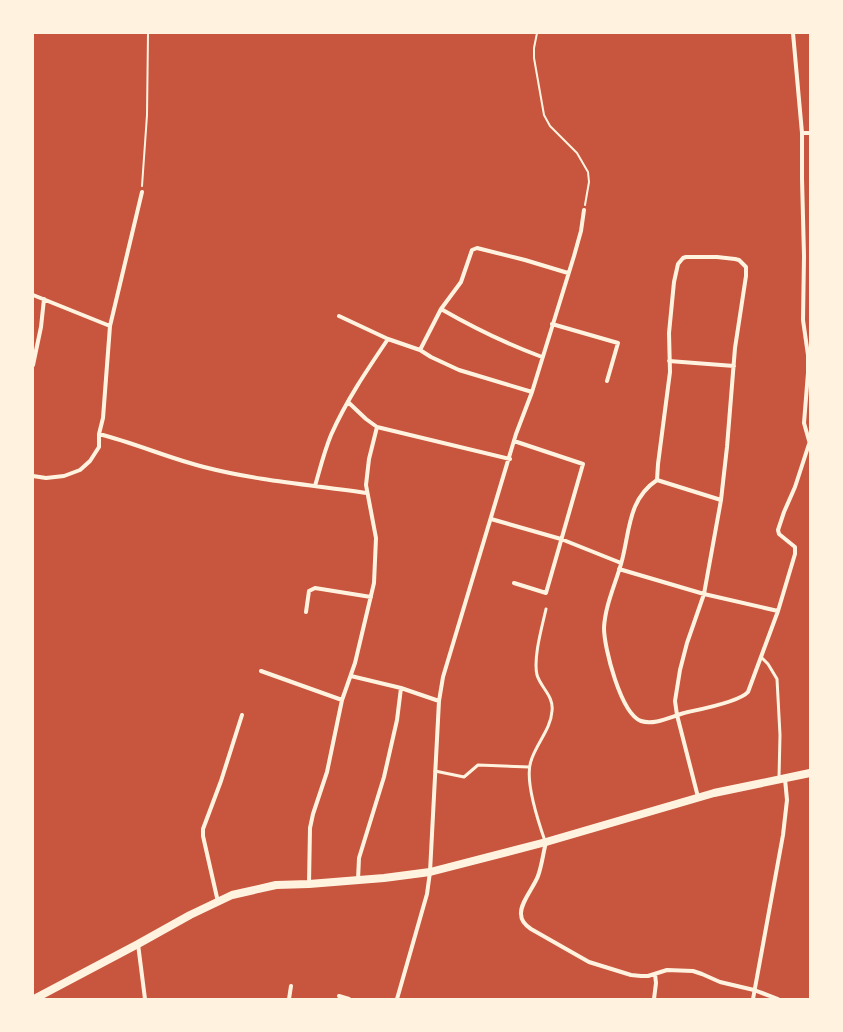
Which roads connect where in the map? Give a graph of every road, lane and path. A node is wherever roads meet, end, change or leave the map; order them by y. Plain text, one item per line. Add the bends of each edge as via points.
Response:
1 (148, 33) edge
2 (537, 33) edge
3 (793, 33) edge
4 (802, 133) junction
5 (810, 133) edge
6 (142, 192) joint
7 (584, 210) joint
8 (804, 256) junction
9 (810, 257) edge
10 (568, 273) junction
11 (33, 295) edge
12 (44, 299) junction
13 (441, 309) junction
14 (340, 316) dead end
15 (552, 324) junction
16 (110, 326) junction
17 (388, 339) junction
18 (808, 340) edge
19 (420, 350) junction
20 (542, 357) junction
21 (669, 361) junction
22 (33, 365) edge
23 (734, 366) junction
24 (607, 381) dead end
25 (532, 392) junction
26 (348, 402) junction
27 (378, 427) junction
28 (99, 434) junction
29 (514, 441) junction
30 (810, 444) edge
31 (510, 459) junction
32 (33, 476) edge
33 (657, 480) junction
34 (315, 486) junction
35 (367, 493) junction
36 (721, 500) junction
37 (492, 519) junction
38 (562, 539) junction
39 (621, 563) junction
40 (619, 569) junction
41 (514, 583) dead end
42 (704, 594) junction
43 (371, 597) junction
44 (546, 609) dead end
45 (778, 611) junction
46 (306, 612) dead end
47 (761, 656) junction
48 (261, 671) dead end
49 (351, 676) junction
50 (401, 688) junction
51 (342, 700) junction
52 (439, 701) junction
53 (242, 715) dead end
54 (677, 715) junction
55 (529, 767) junction
56 (434, 771) junction
57 (810, 772) edge
58 (782, 779) junction
59 (698, 798) junction
60 (546, 842) junction
61 (430, 872) junction
62 (358, 880) junction
63 (309, 884) junction
64 (218, 902) junction
65 (138, 944) junction
66 (655, 974) junction
67 (291, 986) dead end
68 (754, 990) junction
69 (339, 996) dead end
70 (34, 999) edge
71 (145, 999) edge
72 (290, 999) edge
73 (349, 999) edge
74 (397, 999) edge
75 (654, 999) edge
76 (753, 999) edge
77 (778, 999) edge

1 - 6 path via 147,115
2 - 7 path via 534,58 544,114 550,126 577,153 588,172 589,182
3 - 4 street
4 - 5 street
4 - 8 street
6 - 16 street
7 - 10 street via 581,231
8 - 9 street
8 - 18 street via 803,320
10 - 13 street via 477,248 472,250 461,282
10 - 15 street
11 - 12 street
12 - 16 street
12 - 22 street
13 - 19 street
13 - 20 street via 521,350
14 - 17 street
15 - 20 street
15 - 24 street via 618,343
16 - 28 street via 103,418
17 - 19 street
17 - 26 street
18 - 30 street via 804,423
19 - 25 street via 459,370
20 - 25 street
21 - 23 street
21 - 23 street via 672,300 678,264 686,257 717,257 739,260 746,267
21 - 33 street via 670,372
23 - 36 street
25 - 29 street
26 - 27 street
26 - 34 street via 324,454
27 - 31 street
27 - 35 street via 368,466
28 - 32 street via 99,447 80,470 64,476
28 - 34 street via 203,467 284,483
29 - 31 street
29 - 38 street via 583,464
30 - 45 street via 778,530 796,550
31 - 37 street
33 - 36 street
33 - 39 street via 645,490 634,511 627,530
34 - 35 street
35 - 43 street via 376,538
36 - 42 street
37 - 38 street
37 - 52 street
38 - 39 street
38 - 41 street via 546,593
39 - 40 street
40 - 42 street
40 - 54 street via 604,630 618,688 632,715 642,722
42 - 45 street
42 - 54 street via 680,670 675,701
43 - 46 street via 316,588 309,591
43 - 49 street
44 - 55 lane via 536,662 538,676 552,700 552,710 548,726
45 - 47 street
47 - 54 street via 750,687 743,697
47 - 58 lane via 777,679
48 - 51 street
49 - 50 street
49 - 51 street
50 - 52 street
50 - 62 street via 397,720 384,777 359,858
51 - 63 street via 327,772 310,828
52 - 56 street
53 - 64 street via 203,829
54 - 59 street
55 - 56 lane via 478,765 464,778
55 - 60 lane via 535,808
56 - 61 street
57 - 58 main road
58 - 59 main road
58 - 68 street via 787,800 783,835
59 - 60 main road
60 - 61 main road
60 - 66 street via 537,878 521,911 526,926 576,956 597,965 641,976
61 - 62 main road
61 - 74 street via 427,894
62 - 63 main road
63 - 64 main road via 276,885 232,895
64 - 65 main road via 190,914
65 - 70 main road
65 - 71 street
66 - 68 street via 667,970 693,972 729,985
66 - 75 street
67 - 72 street
68 - 76 street
68 - 77 street
69 - 73 street

